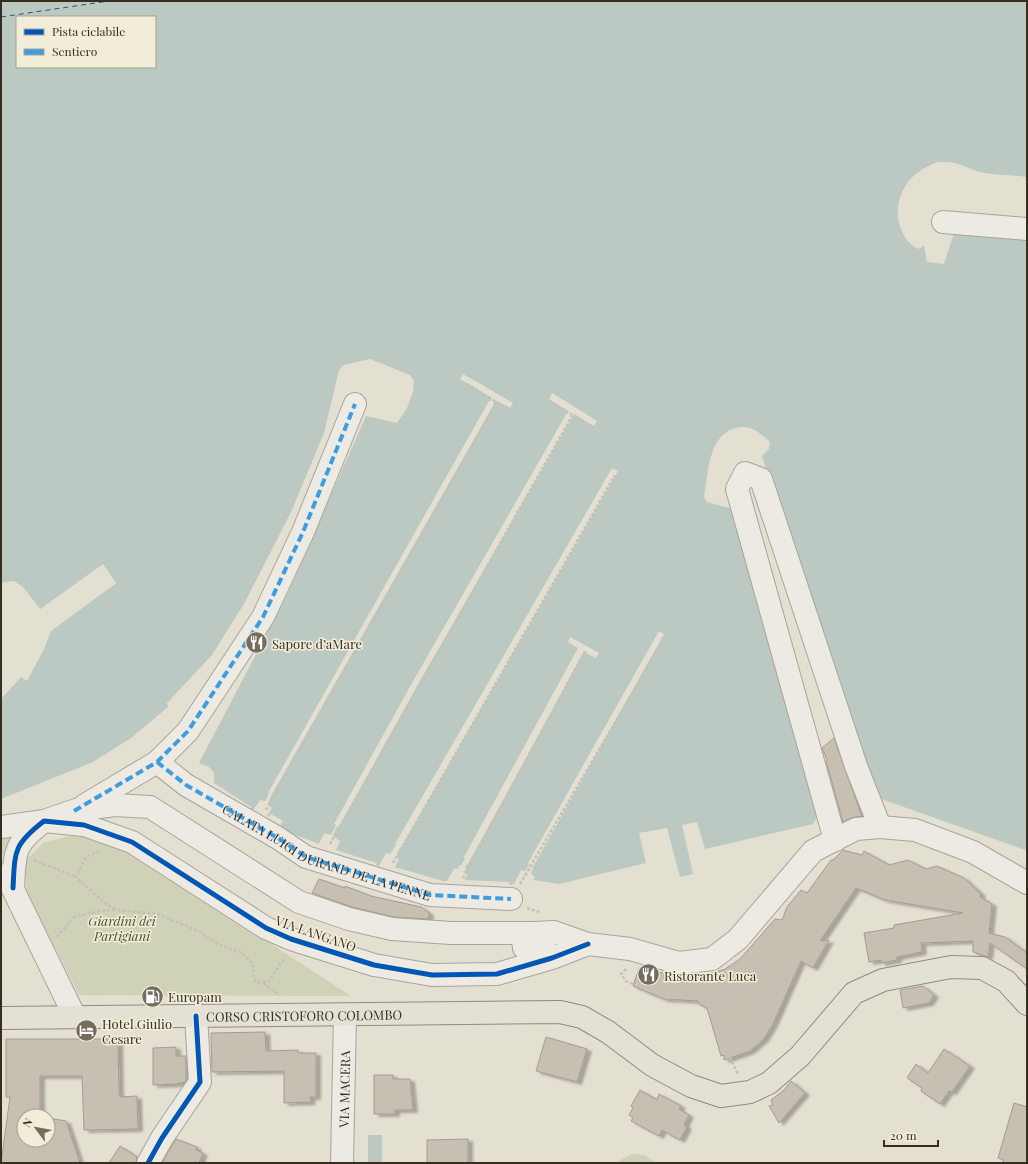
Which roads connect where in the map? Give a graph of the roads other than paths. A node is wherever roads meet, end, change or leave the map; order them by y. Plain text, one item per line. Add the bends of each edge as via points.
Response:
1 (943, 222) dead end
2 (1027, 229) edge
3 (355, 404) dead end
4 (157, 762) junction
5 (74, 811) junction
6 (44, 821) junction
7 (880, 826) junction
8 (1, 827) edge
9 (835, 840) junction
10 (1, 865) edge
11 (1027, 883) edge
12 (13, 888) junction
13 (511, 899) road end
14 (588, 944) junction
15 (534, 949) junction
16 (1027, 1004) edge
17 (345, 1015) junction
18 (196, 1016) junction
19 (75, 1017) junction
20 (1, 1018) edge
21 (148, 1163) edge
22 (342, 1163) edge

1 - 2 street
3 - 4 street via 303,532 263,617 188,730
4 - 5 street
4 - 13 street, CALATA LUIGI DURAND DE LA PENNE via 186,785 306,857 430,895
5 - 6 street, VIA LANGANO
5 - 15 street, VIA LANGANO via 115,805 150,807 299,902 349,919 392,929 451,933
6 - 8 street, VIA LANGANO
6 - 12 street via 26,835 15,853
6 - 15 street, VIA LANGANO via 84,825 132,842 266,928 291,939 374,965 432,975 497,974
7 - 9 street via 856,829
7 - 9 street via 856,766 761,480 745,473 738,489
7 - 11 street via 915,830 973,852
9 - 14 street via 813,851 738,939 712,959 679,963 630,949
10 - 12 street
12 - 19 street
14 - 15 street
14 - 15 street via 554,932
16 - 17 main road, CORSO CRISTOFORO COLOMBO via 1006,981 982,968 951,967 884,980 854,994 800,1056 769,1083 750,1092 721,1096 691,1086 652,1065 608,1032 582,1017 560,1012
17 - 18 main road, CORSO CRISTOFORO COLOMBO
17 - 22 street, VIA MACERA
18 - 19 main road, CORSO CRISTOFORO COLOMBO
18 - 21 street via 200,1082
19 - 20 main road, CORSO CRISTOFORO COLOMBO

